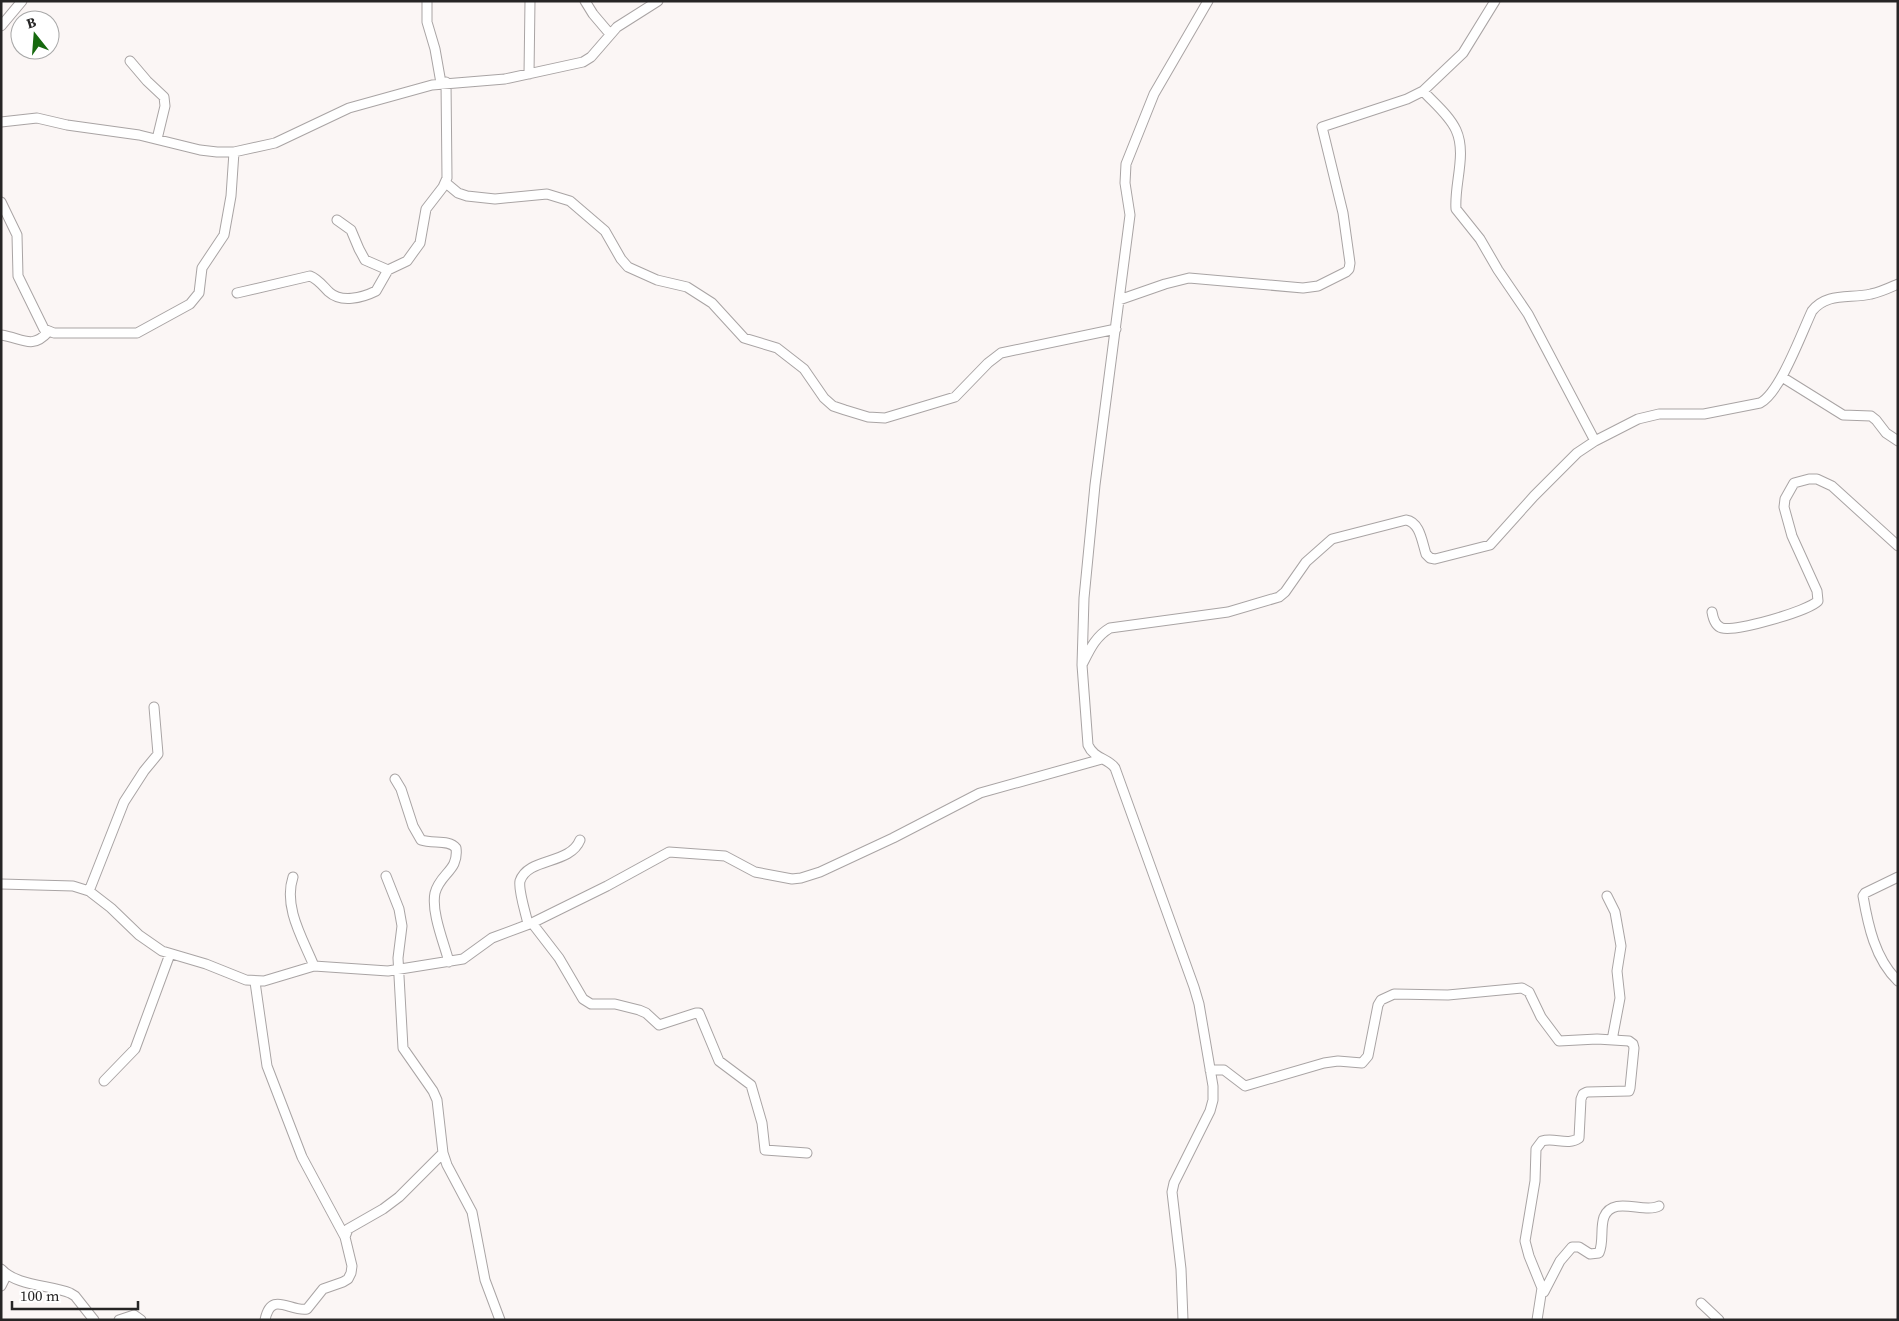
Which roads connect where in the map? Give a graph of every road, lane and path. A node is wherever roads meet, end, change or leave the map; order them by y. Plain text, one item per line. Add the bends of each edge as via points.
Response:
1 (22, 1) edge
2 (428, 1) edge
3 (530, 1) edge
4 (586, 1) edge
5 (658, 1) edge
6 (1208, 1) edge
7 (1495, 1) edge
8 (1, 26) edge
9 (610, 34) junction
10 (130, 61) dead end
11 (529, 74) junction
12 (443, 83) junction
13 (1423, 91) junction
14 (1, 122) edge
15 (157, 139) junction
16 (234, 152) junction
17 (446, 183) junction
18 (1, 202) edge
19 (337, 220) dead end
20 (388, 270) junction
21 (1898, 284) edge
22 (237, 293) dead end
23 (1119, 300) junction
24 (1116, 329) junction
25 (48, 332) junction
26 (1, 335) edge
27 (1782, 377) junction
28 (1595, 441) junction
29 (1898, 441) edge
30 (1898, 546) edge
31 (1712, 612) dead end
32 (1082, 665) junction
33 (154, 707) dead end
34 (1102, 759) junction
35 (395, 779) dead end
36 (580, 840) dead end
37 (386, 876) dead end
38 (1898, 877) edge
39 (293, 878) dead end
40 (1, 884) edge
41 (89, 891) junction
42 (1607, 896) dead end
43 (530, 923) junction
44 (170, 954) junction
45 (449, 962) junction
46 (314, 966) junction
47 (399, 970) junction
48 (1898, 981) edge
49 (255, 982) junction
50 (1612, 1040) junction
51 (1210, 1070) junction
52 (104, 1081) dead end
53 (443, 1153) junction
54 (807, 1153) dead end
55 (1659, 1206) dead end
56 (345, 1237) junction
57 (4, 1272) edge
58 (1, 1286) edge
59 (1543, 1295) junction
60 (1701, 1303) dead end
61 (94, 1320) edge
62 (119, 1320) edge
63 (141, 1320) edge
64 (265, 1320) edge
65 (500, 1320) edge
66 (1183, 1320) edge
67 (1537, 1320) edge
68 (1719, 1320) edge

1 - 8 street
2 - 12 street via 427,22
3 - 11 street
4 - 9 street
5 - 9 street
6 - 23 street via 1152,98 1126,164 1130,215
7 - 13 street via 1463,53
9 - 11 street via 583,62
10 - 15 street via 164,97
11 - 12 street
12 - 16 street via 358,105 276,143
12 - 17 street
13 - 23 street via 1322,126 1343,213 1350,263 1346,272 1318,286 1303,288 1189,278
13 - 28 street via 1450,120 1459,140 1456,209 1480,239 1528,314
14 - 15 street via 37,118
15 - 16 street via 200,150
16 - 25 street via 224,235 202,268 199,293 190,304 137,333
17 - 20 street via 426,209 421,238 411,255 403,264
17 - 24 street via 467,196 495,199 548,194 570,201 604,231 628,267 657,280 687,287 721,310 744,338 777,348 804,369 833,406 868,417 885,418 955,397 1000,353
18 - 25 street via 16,235 18,276 44,330
19 - 20 street via 352,230 365,260
20 - 22 street via 376,291 352,298 339,298 310,276
21 - 27 street via 1872,294 1831,298 1817,304
23 - 24 street
24 - 32 street via 1095,485 1084,598
25 - 26 street via 36,342
27 - 28 street via 1770,396 1760,403 1698,414 1649,416
27 - 29 street via 1843,415 1871,416
28 - 32 street via 1577,453 1490,545 1430,558 1416,525 1406,520 1338,536 1325,543 1306,562 1279,597 1228,612 1110,628 1096,640
30 - 31 street via 1832,486 1817,480 1802,480 1794,484 1784,508 1818,601 1804,610 1747,626 1723,628 1717,625
32 - 34 street via 1088,746
33 - 41 street via 158,754 124,802
34 - 43 street via 980,793 810,876 792,879 755,872 724,856 669,852 608,886
34 - 51 street via 1116,768 1194,987
35 - 45 street via 421,840 450,843 456,848 456,861 440,882 434,902
36 - 43 street via 569,854 528,870 521,879 520,887
37 - 47 street via 402,926
38 - 48 street via 1863,896 1877,950
39 - 46 street via 289,888 290,902
40 - 41 street via 73,886
41 - 44 street via 145,940
42 - 50 street via 1615,912 1621,946 1617,971 1620,998
43 - 45 street via 492,938 470,956
43 - 54 street via 555,952 587,1003 614,1004 639,1010 659,1025 699,1013 719,1061 751,1085 762,1124 765,1150
44 - 49 street
44 - 52 street via 135,1048
45 - 47 street
46 - 47 street
46 - 49 street
47 - 53 street via 403,1048 437,1100
49 - 56 street via 267,1066 302,1157
50 - 51 street via 1559,1040 1541,1018 1528,992 1522,988 1448,995 1394,994 1378,1005 1368,1056 1362,1063 1332,1062 1245,1086 1224,1070
50 - 59 street via 1633,1044 1629,1091 1583,1094 1579,1138 1572,1142 1542,1141 1536,1149 1534,1187 1525,1241
51 - 66 street via 1213,1100 1210,1111 1172,1192
53 - 56 street via 399,1197 348,1229
53 - 65 street via 472,1212 485,1280
55 - 59 street via 1653,1209 1629,1206 1612,1209 1604,1218 1599,1253 1590,1254 1579,1247 1572,1248 1560,1261
56 - 64 street via 352,1266 348,1278 323,1290 307,1309 282,1304 272,1306
57 - 58 street
57 - 61 street via 70,1293
59 - 67 street
60 - 68 street
62 - 63 street via 134,1315

